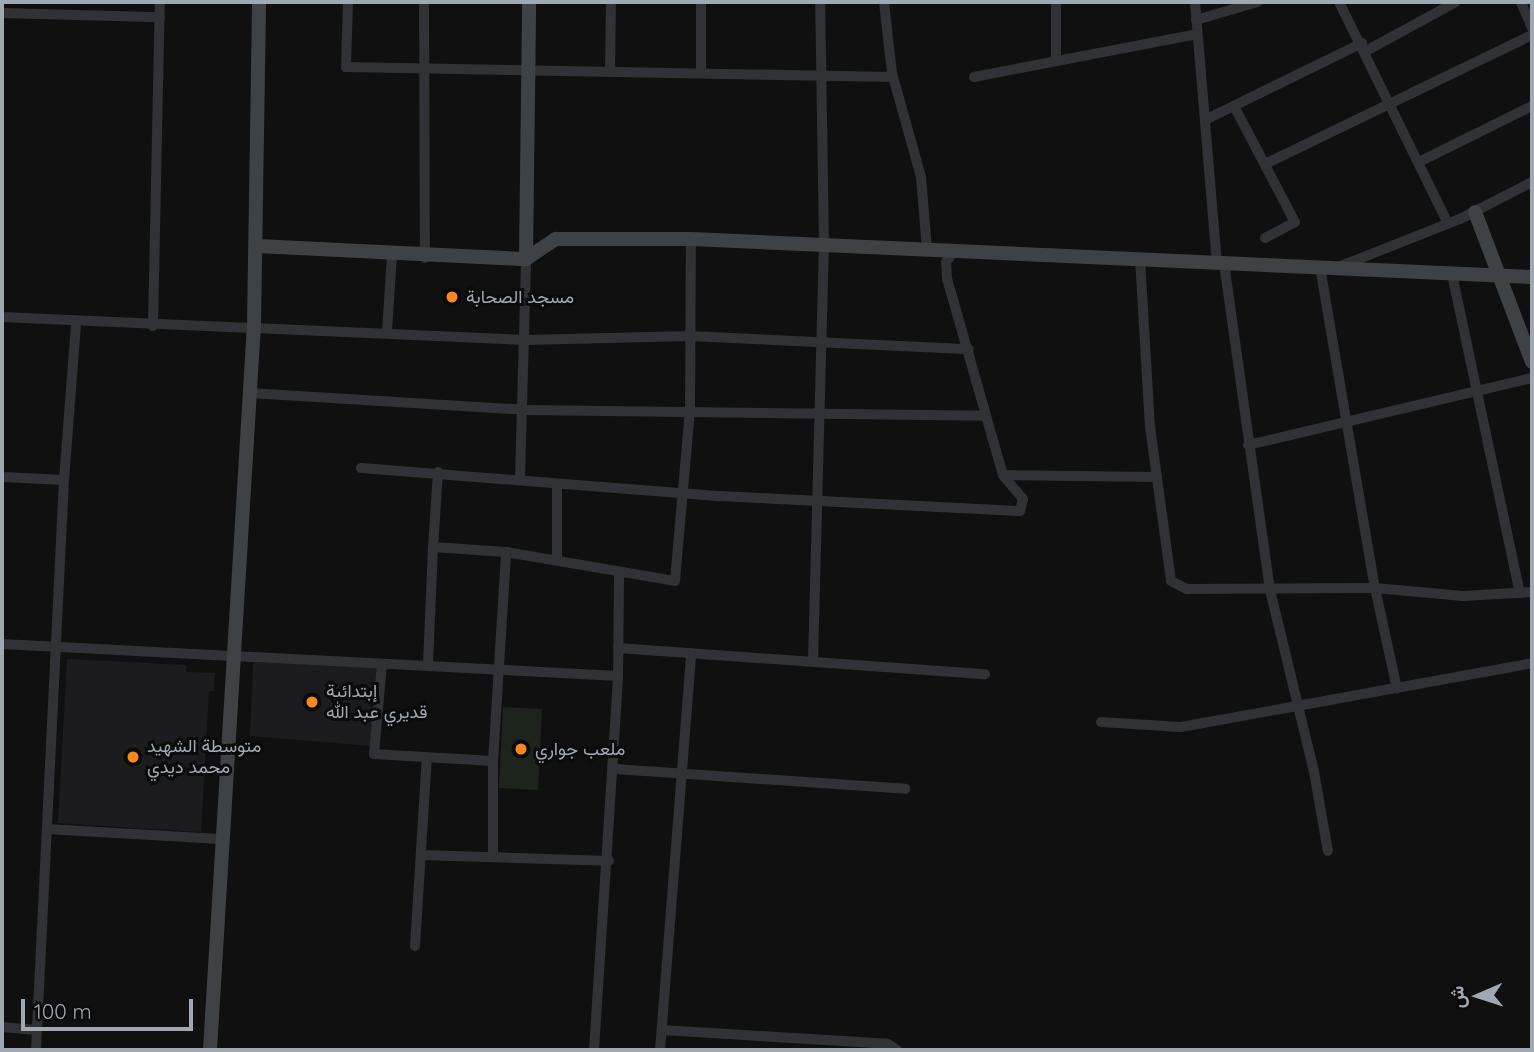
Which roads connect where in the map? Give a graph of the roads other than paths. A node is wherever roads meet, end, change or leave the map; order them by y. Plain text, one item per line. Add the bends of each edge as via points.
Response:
1 (4, 2) edge
2 (91, 2) edge
3 (160, 2) edge
4 (259, 2) edge
5 (348, 2) edge
6 (424, 2) edge
7 (529, 2) edge
8 (611, 2) edge
9 (701, 2) edge
10 (820, 2) edge
11 (884, 2) edge
12 (1056, 2) edge
13 (1195, 2) edge
14 (1257, 2) edge
15 (1339, 2) edge
16 (1456, 2) edge
17 (1521, 2) edge
18 (2, 13) edge
19 (91, 14) junction
20 (160, 17) junction
21 (1196, 20) junction
22 (1532, 28) edge
23 (1197, 34) junction
24 (1532, 35) edge
25 (1364, 47) junction
26 (1056, 61) junction
27 (425, 69) junction
28 (529, 70) junction
29 (610, 70) junction
30 (701, 70) junction
31 (821, 75) junction
32 (893, 76) junction
33 (975, 77) dead end
34 (1391, 103) junction
35 (1234, 106) junction
36 (1532, 106) edge
37 (1205, 120) junction
38 (1419, 162) junction
39 (1265, 164) junction
40 (1532, 182) edge
41 (1475, 212) junction
42 (1448, 224) junction
43 (1265, 238) dead end
44 (691, 239) junction
45 (257, 246) junction
46 (824, 246) junction
47 (927, 249) junction
48 (955, 250) junction
49 (392, 256) junction
50 (425, 258) junction
51 (526, 259) junction
52 (1140, 259) junction
53 (1221, 263) junction
54 (1320, 267) junction
55 (1338, 267) junction
56 (1452, 274) junction
57 (1498, 275) junction
58 (1532, 277) edge
59 (2, 317) edge
60 (76, 323) junction
61 (254, 325) junction
62 (153, 326) junction
63 (387, 331) junction
64 (690, 336) junction
65 (525, 340) junction
66 (821, 340) junction
67 (969, 349) junction
68 (1532, 362) edge
69 (1532, 377) edge
70 (1477, 392) junction
71 (249, 393) junction
72 (524, 410) junction
73 (690, 410) junction
74 (820, 410) junction
75 (986, 416) junction
76 (1346, 420) junction
77 (1248, 445) junction
78 (361, 468) dead end
79 (438, 472) junction
80 (1003, 475) junction
81 (2, 477) edge
82 (1157, 477) junction
83 (520, 478) junction
84 (64, 480) junction
85 (557, 484) junction
86 (684, 493) junction
87 (814, 502) junction
88 (433, 547) junction
89 (506, 552) junction
90 (557, 560) junction
91 (619, 572) junction
92 (1375, 588) junction
93 (1270, 590) junction
94 (1532, 592) edge
95 (1520, 593) junction
96 (2, 643) edge
97 (55, 646) junction
98 (618, 648) junction
99 (691, 653) junction
100 (233, 655) junction
101 (813, 662) junction
102 (1532, 663) edge
103 (382, 664) junction
104 (428, 665) junction
105 (499, 670) junction
106 (985, 674) dead end
107 (618, 676) junction
108 (1397, 689) junction
109 (1299, 707) junction
110 (1101, 722) dead end
111 (427, 757) junction
112 (493, 761) junction
113 (615, 769) junction
114 (681, 774) junction
115 (905, 789) dead end
116 (47, 829) junction
117 (220, 839) junction
118 (1328, 851) dead end
119 (422, 855) junction
120 (493, 855) junction
121 (609, 861) junction
122 (415, 946) dead end
123 (2, 1027) edge
124 (37, 1030) junction
125 (662, 1030) junction
126 (780, 1037) junction
127 (36, 1050) edge
128 (210, 1050) edge
129 (594, 1050) edge
130 (660, 1050) edge
131 (779, 1050) edge
132 (897, 1050) edge

1 - 18 street
2 - 19 street
3 - 20 street
4 - 45 street
5 - 27 street via 346,66
6 - 27 street
7 - 28 street
8 - 29 street
9 - 30 street
10 - 31 street
11 - 32 street
12 - 26 street
13 - 21 street
14 - 21 street
15 - 25 street
16 - 25 street
17 - 22 street
18 - 19 street
19 - 20 street
20 - 62 street
21 - 23 street
23 - 26 street
23 - 37 street
24 - 34 street
25 - 34 street
25 - 35 street
26 - 33 street
27 - 28 street
27 - 50 street
28 - 29 street
28 - 51 street
29 - 30 street
30 - 31 street
31 - 32 street
31 - 46 street
32 - 47 street via 921,177
34 - 38 street
34 - 39 street
35 - 37 street
35 - 39 street
36 - 38 street
37 - 53 street
38 - 42 street
39 - 43 street via 1295,222
40 - 41 street
41 - 42 street
41 - 57 street
42 - 55 street
44 - 46 street
44 - 51 street via 556,239
44 - 64 street
45 - 49 street
45 - 61 street
46 - 47 street
46 - 66 street
47 - 48 street
48 - 52 street
48 - 67 street via 946,262 947,279
49 - 50 street
49 - 63 street
50 - 51 street
51 - 65 street
52 - 53 street
52 - 82 street
53 - 54 street
53 - 77 street
54 - 55 street
54 - 76 street
55 - 56 street
56 - 57 street
56 - 70 street
57 - 58 street
57 - 68 street
59 - 60 street
60 - 62 street
60 - 84 street
61 - 62 street
61 - 63 street
61 - 71 street
63 - 65 street
64 - 65 street
64 - 66 street
64 - 73 street
65 - 72 street
66 - 67 street
66 - 74 street
67 - 75 street
69 - 70 street
70 - 76 street
70 - 95 street
71 - 72 street
71 - 100 street
72 - 73 street
72 - 83 street
73 - 74 street
73 - 86 street
74 - 75 street
74 - 87 street
75 - 80 street
76 - 77 street
76 - 92 street
77 - 93 street
78 - 79 street
79 - 83 street
79 - 88 street
80 - 82 street
80 - 87 street via 1023,499 1020,511
81 - 84 street
82 - 93 street via 1171,581 1187,589
83 - 85 street
84 - 97 street
85 - 86 street
85 - 90 street
86 - 87 street
86 - 91 street via 675,581
87 - 101 street
88 - 89 street
88 - 104 street
89 - 90 street
89 - 105 street
90 - 91 street
91 - 98 street
92 - 93 street
92 - 95 street via 1463,596
92 - 108 street
93 - 109 street
94 - 95 street
96 - 97 street
97 - 100 street
97 - 116 street
98 - 99 street
98 - 107 street
99 - 101 street
99 - 114 street
100 - 103 street
100 - 117 street
101 - 106 street
102 - 108 street
103 - 104 street
103 - 111 street via 374,754
104 - 105 street
105 - 107 street
105 - 112 street
107 - 113 street
108 - 109 street
109 - 110 street via 1181,727
109 - 118 street
111 - 112 street
111 - 119 street
112 - 120 street
113 - 114 street
113 - 121 street
114 - 115 street
114 - 125 street
116 - 117 street
116 - 124 street
117 - 128 street
119 - 120 street
119 - 122 street
120 - 121 street
121 - 129 street
123 - 124 street
124 - 127 street
125 - 126 street
125 - 130 street
126 - 131 street
126 - 132 street via 888,1044

